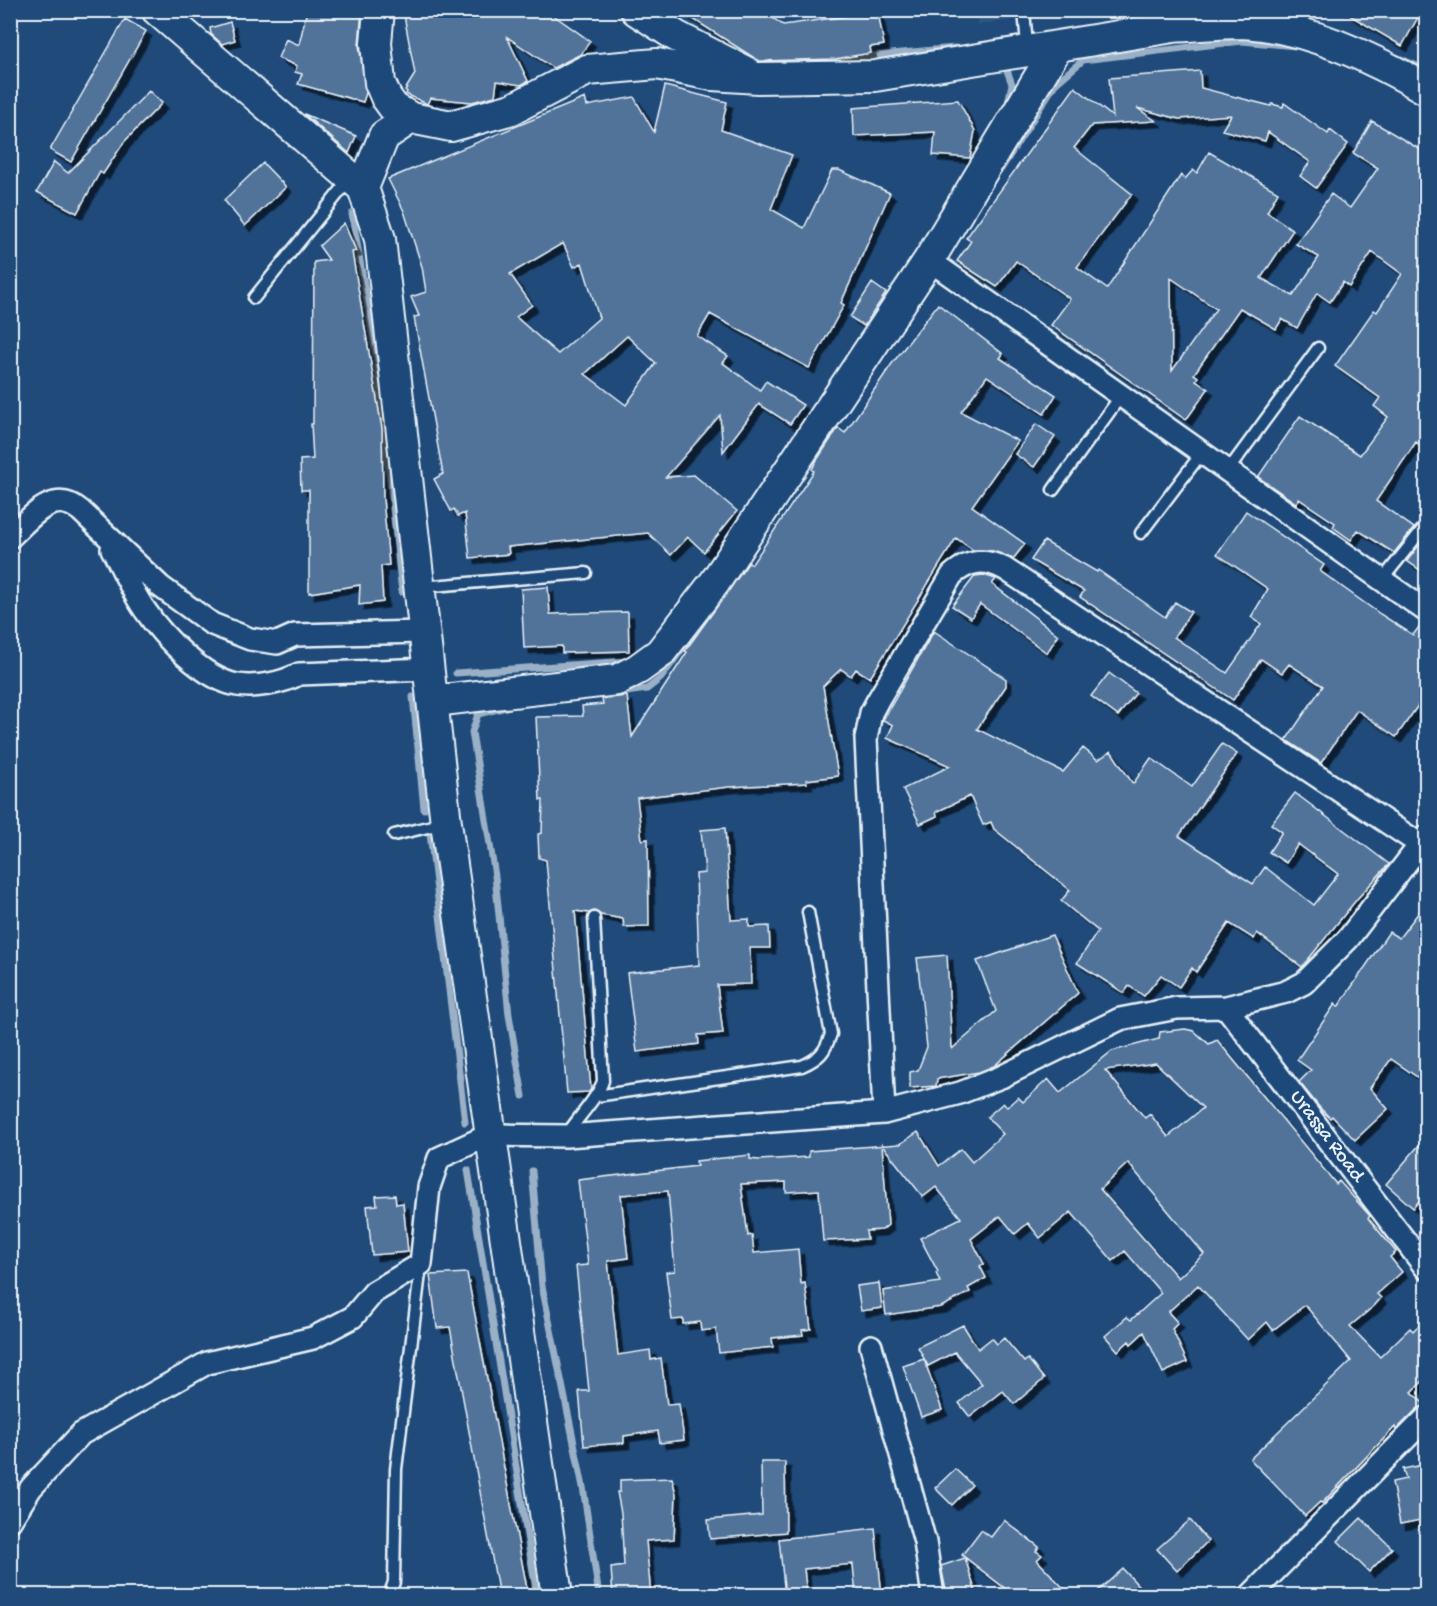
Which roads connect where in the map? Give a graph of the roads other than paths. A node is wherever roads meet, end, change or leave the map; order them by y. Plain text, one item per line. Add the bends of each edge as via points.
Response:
1 (157, 10) edge
2 (379, 10) edge
3 (636, 10) edge
4 (1024, 10) edge
5 (1028, 46) dead end
6 (1058, 46) junction
7 (758, 78) junction
8 (1426, 89) edge
9 (411, 118) junction
10 (357, 183) junction
11 (929, 260) junction
12 (254, 298) dead end
13 (1318, 348) dead end
14 (1120, 397) junction
15 (1201, 454) junction
16 (1227, 472) junction
17 (1053, 490) dead end
18 (1426, 525) edge
19 (104, 534) junction
20 (1141, 534) dead end
21 (10, 537) edge
22 (586, 573) dead end
23 (1382, 580) junction
24 (418, 587) junction
25 (1426, 611) edge
26 (422, 632) junction
27 (429, 669) junction
28 (434, 701) junction
29 (446, 823) junction
30 (394, 835) dead end
31 (1424, 841) edge
32 (808, 912) dead end
33 (594, 918) dead end
34 (1226, 1006) junction
35 (596, 1096) junction
36 (884, 1113) junction
37 (489, 1135) junction
38 (566, 1136) junction
39 (421, 1264) junction
40 (1426, 1268) edge
41 (871, 1346) dead end
42 (1426, 1418) edge
43 (10, 1521) edge
44 (389, 1596) edge
45 (557, 1596) edge
46 (933, 1596) edge
47 (1250, 1596) edge

1 - 10 main road
2 - 9 main road via 376,43 380,83 394,108
3 - 7 main road via 676,36
4 - 5 lane
6 - 7 main road via 875,76
6 - 8 main road via 1173,27 1243,23 1299,33 1361,57
6 - 11 main road
7 - 9 main road via 712,75 657,64 622,65 587,70 512,109 451,126
9 - 10 main road via 384,136
10 - 12 lane
10 - 24 main road via 380,239
11 - 14 street
11 - 28 main road via 715,582 660,653 617,680
13 - 16 lane
14 - 15 street
14 - 17 lane
15 - 16 street
15 - 20 lane
16 - 23 street
18 - 23 lane
19 - 21 street via 75,505 58,501 42,507
19 - 26 street via 161,587 212,624 250,639 277,643 295,635
19 - 27 street via 151,618 177,649 213,675 237,685 282,683 299,674
22 - 24 lane
23 - 25 street
24 - 26 main road
26 - 27 main road
27 - 28 main road
28 - 29 main road
29 - 30 lane
29 - 37 main road
31 - 34 street via 1348,939 1304,983 1287,992
31 - 36 street via 1005,569 983,561 961,567 952,575 878,700 866,739
32 - 35 lane via 831,1034 819,1059 802,1066
33 - 35 lane via 603,1081
34 - 36 street via 1177,1008 1120,1019 1001,1077 960,1093
34 - 40 street, Urassa Road
35 - 38 lane
36 - 38 street
37 - 38 street
37 - 39 street via 439,1158 429,1187
37 - 45 main road
39 - 43 street via 374,1292 353,1317 314,1338 207,1363 81,1434 31,1488
39 - 44 lane via 396,1469 394,1582
41 - 46 street via 925,1542
42 - 47 street

